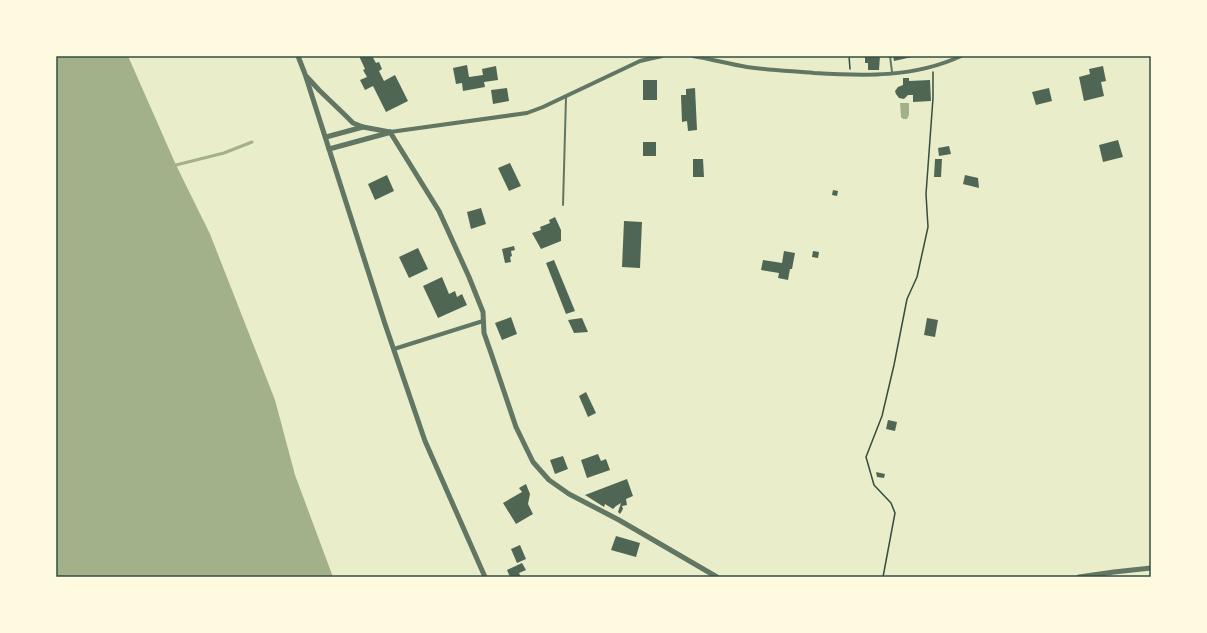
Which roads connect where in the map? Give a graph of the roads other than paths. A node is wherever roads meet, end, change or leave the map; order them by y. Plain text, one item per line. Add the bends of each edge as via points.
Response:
1 (298, 56) edge
2 (662, 56) edge
3 (693, 56) edge
4 (890, 56) edge
5 (961, 56) edge
6 (305, 74) junction
7 (892, 74) junction
8 (566, 96) junction
9 (363, 126) junction
10 (390, 132) junction
11 (326, 137) junction
12 (329, 149) junction
13 (563, 205) dead end
14 (483, 321) junction
15 (394, 349) junction
16 (1151, 568) edge
17 (485, 577) edge
18 (717, 577) edge
19 (1079, 577) edge

1 - 6 street
2 - 8 street via 640,61
3 - 7 street via 770,70 851,75
4 - 7 lane
5 - 7 street via 933,66
6 - 9 street via 353,123
6 - 11 street
8 - 10 street via 527,112
8 - 13 lane
9 - 10 street
9 - 11 street
10 - 12 street
10 - 14 street via 439,210 483,312
11 - 12 street
12 - 15 street
14 - 15 street
14 - 18 street via 490,353 516,427 533,462 549,480 569,494
15 - 17 street via 425,441
16 - 19 street

